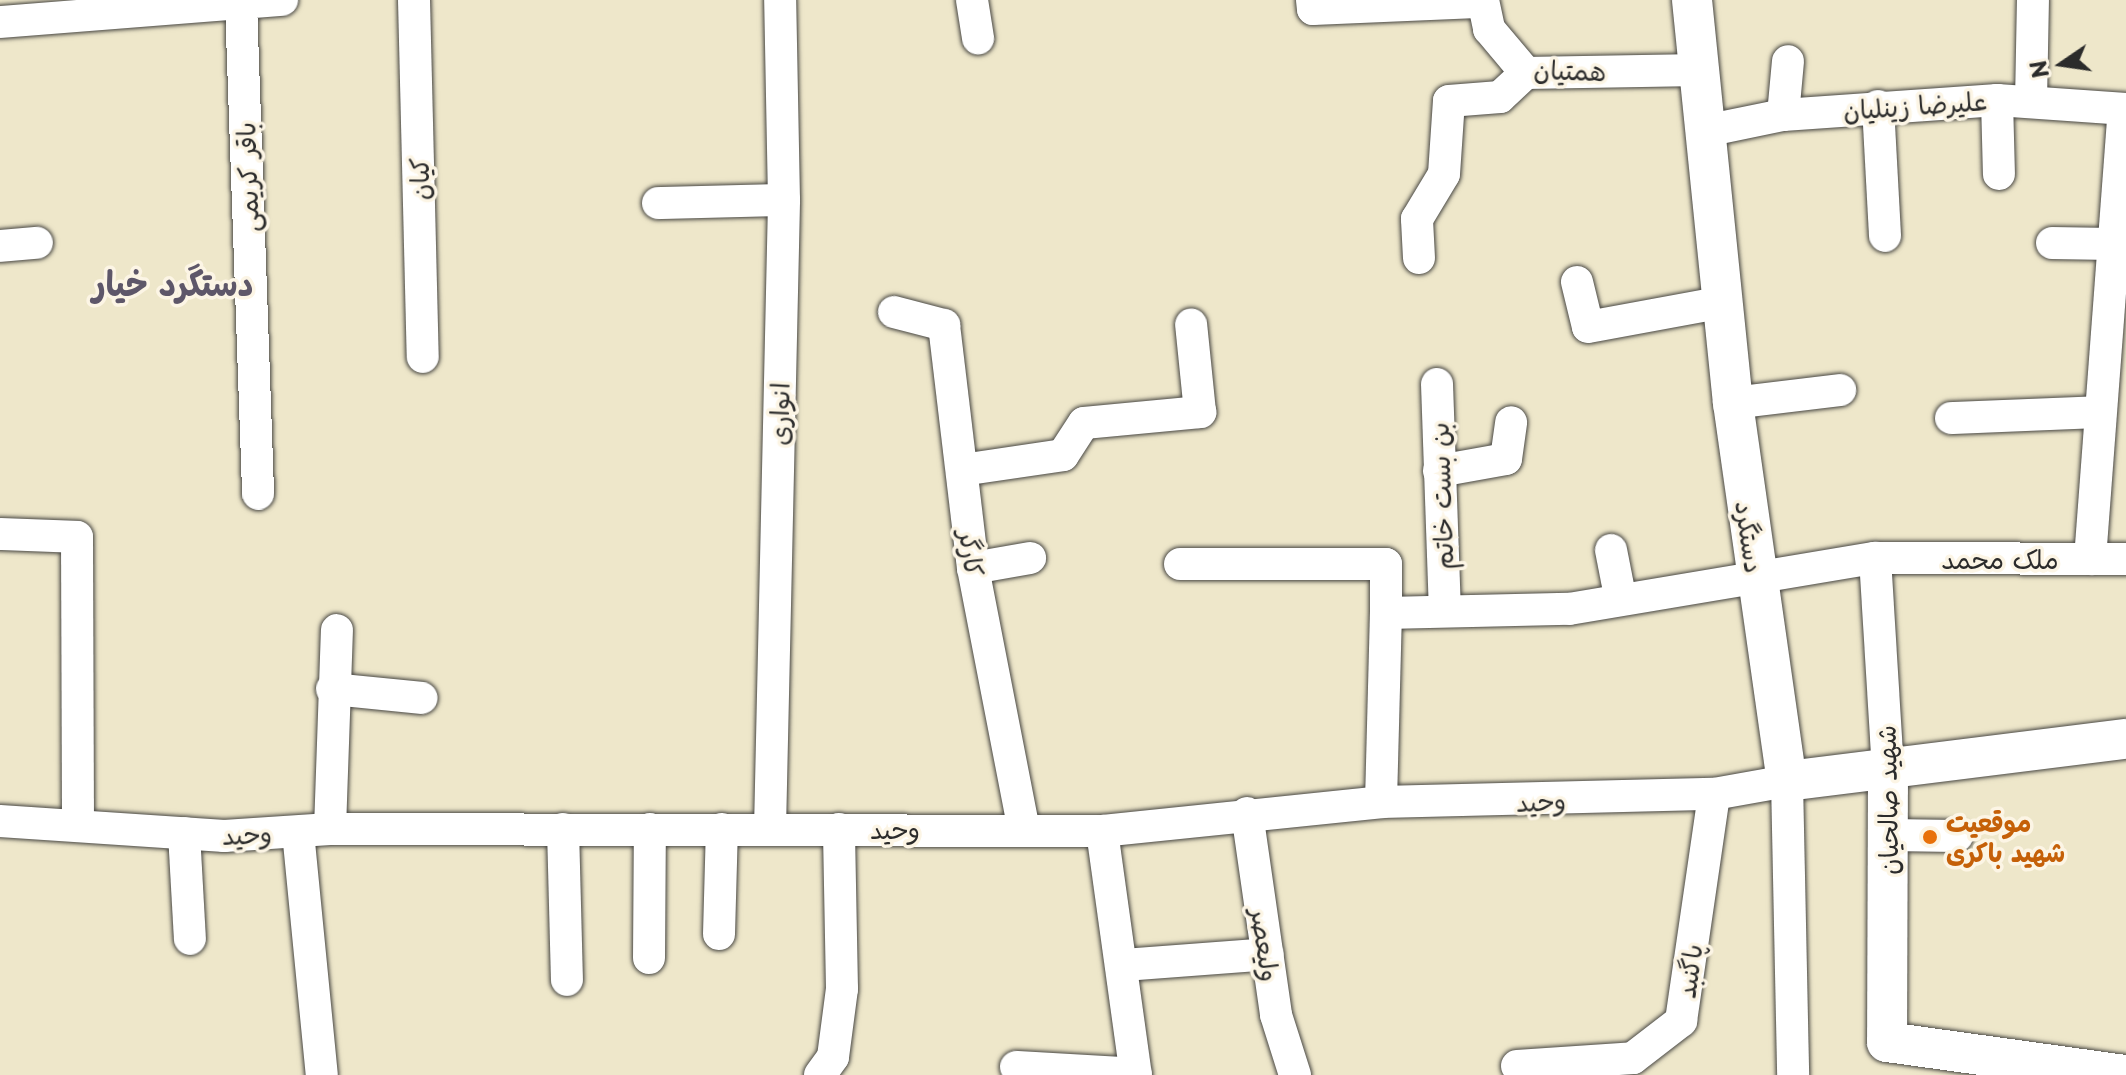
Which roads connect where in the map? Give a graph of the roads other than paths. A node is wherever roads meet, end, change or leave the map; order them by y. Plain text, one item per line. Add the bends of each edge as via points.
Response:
1 (282, 0) edge
2 (414, 0) edge
3 (780, 0) edge
4 (972, 0) edge
5 (1312, 0) edge
6 (1692, 0) edge
7 (2033, 0) edge
8 (1483, 1) edge
9 (184, 4) edge
10 (241, 4) junction
11 (0, 22) edge
12 (978, 39) dead end
13 (1788, 61) dead end
14 (1699, 70) junction
15 (1526, 73) junction
16 (1997, 100) junction
17 (2031, 102) junction
18 (1878, 106) junction
19 (2125, 109) edge
20 (1783, 115) junction
21 (1705, 131) junction
22 (1999, 174) dead end
23 (784, 200) junction
24 (658, 203) dead end
25 (1885, 236) dead end
26 (37, 243) dead end
27 (2052, 243) dead end
28 (2112, 244) junction
29 (0, 246) edge
30 (1419, 258) dead end
31 (1577, 282) dead end
32 (1724, 302) junction
33 (894, 312) dead end
34 (1191, 324) dead end
35 (2115, 348) edge
36 (423, 357) dead end
37 (1437, 384) dead end
38 (1840, 390) dead end
39 (1733, 403) junction
40 (2100, 412) junction
41 (1951, 418) dead end
42 (1511, 422) dead end
43 (962, 470) junction
44 (1439, 471) junction
45 (258, 494) dead end
46 (0, 534) edge
47 (1611, 550) dead end
48 (1030, 558) dead end
49 (1875, 558) junction
50 (2090, 559) junction
51 (2126, 559) edge
52 (1180, 564) dead end
53 (973, 568) junction
54 (1755, 573) junction
55 (1620, 596) junction
56 (1445, 609) junction
57 (1386, 613) junction
58 (337, 630) dead end
59 (332, 689) junction
60 (422, 698) dead end
61 (2126, 739) edge
62 (1888, 768) junction
63 (1787, 781) junction
64 (1714, 794) junction
65 (1381, 802) junction
66 (1247, 813) junction
67 (0, 821) edge
68 (78, 823) junction
69 (330, 829) junction
70 (563, 829) junction
71 (650, 829) junction
72 (722, 829) junction
73 (770, 829) junction
74 (839, 829) junction
75 (1024, 830) junction
76 (1102, 831) junction
77 (298, 832) junction
78 (184, 833) junction
79 (1889, 835) junction
80 (1957, 836) dead end
81 (719, 934) dead end
82 (190, 939) dead end
83 (1268, 954) junction
84 (649, 958) dead end
85 (1123, 965) junction
86 (567, 980) dead end
87 (1517, 1066) dead end
88 (1633, 1066) edge
89 (1016, 1067) dead end
90 (322, 1075) edge
91 (820, 1075) edge
92 (1136, 1075) edge
93 (1295, 1075) edge
94 (1793, 1075) edge
95 (2126, 1075) edge

1 - 10 street
2 - 36 street, کیان
3 - 23 street, انواری
4 - 12 street
5 - 8 street via 1313,9
6 - 14 street, دستگرد
7 - 17 street
8 - 15 street, همتیان via 1489,29
9 - 10 street
9 - 11 street
10 - 45 street, باقر کریمی
13 - 20 street
14 - 15 street, همتیان
14 - 21 street, دستگرد
15 - 30 street via 1500,97 1449,101 1444,174 1417,219
16 - 17 street, علیرضا زینلیان
16 - 18 street, علیرضا زینلیان
16 - 22 street
17 - 19 street, علیرضا زینلیان
18 - 20 street, علیرضا زینلیان
18 - 25 street
19 - 28 street
20 - 21 street, علیرضا زینلیان
21 - 32 street, دستگرد
23 - 24 street
23 - 73 street, انواری
26 - 29 street
27 - 28 street
28 - 35 street
31 - 32 street via 1588,327
32 - 39 street, دستگرد
33 - 43 street, کارگر via 944,325
34 - 43 street via 1200,412 1084,423 1063,455
35 - 40 street
37 - 44 street, بن بست خاتم
38 - 39 street
39 - 54 street, دستگرد
40 - 41 street
40 - 50 street
42 - 44 street via 1506,459
43 - 53 street, کارگر
44 - 56 street, بن بست خاتم
46 - 68 street via 77,537
47 - 55 street
48 - 53 street
49 - 50 street, ملک محمد
49 - 54 street, ملک محمد
49 - 62 street, شهید صالحیان
50 - 51 street, ملک محمد
52 - 57 street via 1386,564
53 - 75 street, کارگر
54 - 55 street, ملک محمد
54 - 63 street, دستگرد
55 - 56 street, ملک محمد via 1569,609
56 - 57 street, ملک محمد
57 - 65 street
58 - 59 street
59 - 60 street
59 - 69 street
61 - 62 street
62 - 63 street
62 - 79 street, شهید صالحیان
63 - 64 street, وحید
63 - 94 street, دستگرد
64 - 65 street, وحید
64 - 88 street, پاگنبد via 1681,1021
65 - 66 street, وحید
66 - 76 street, وحید
66 - 83 street, ولیعصر
67 - 68 street, وحید
68 - 78 street, وحید
69 - 70 street, وحید
69 - 77 street, وحید
70 - 71 street, وحید
70 - 86 street
71 - 72 street, وحید
71 - 84 street
72 - 73 street, وحید
72 - 81 street
73 - 74 street, وحید
74 - 75 street, وحید
74 - 91 street via 842,989 833,1057
75 - 76 street, وحید
76 - 85 street
77 - 78 street, وحید
77 - 90 street
78 - 82 street
79 - 80 street
79 - 95 street, شهید صالحیان via 1887,1042
83 - 85 street
83 - 93 street, ولیعصر
85 - 92 street
87 - 88 street, پاگنبد
89 - 92 street

